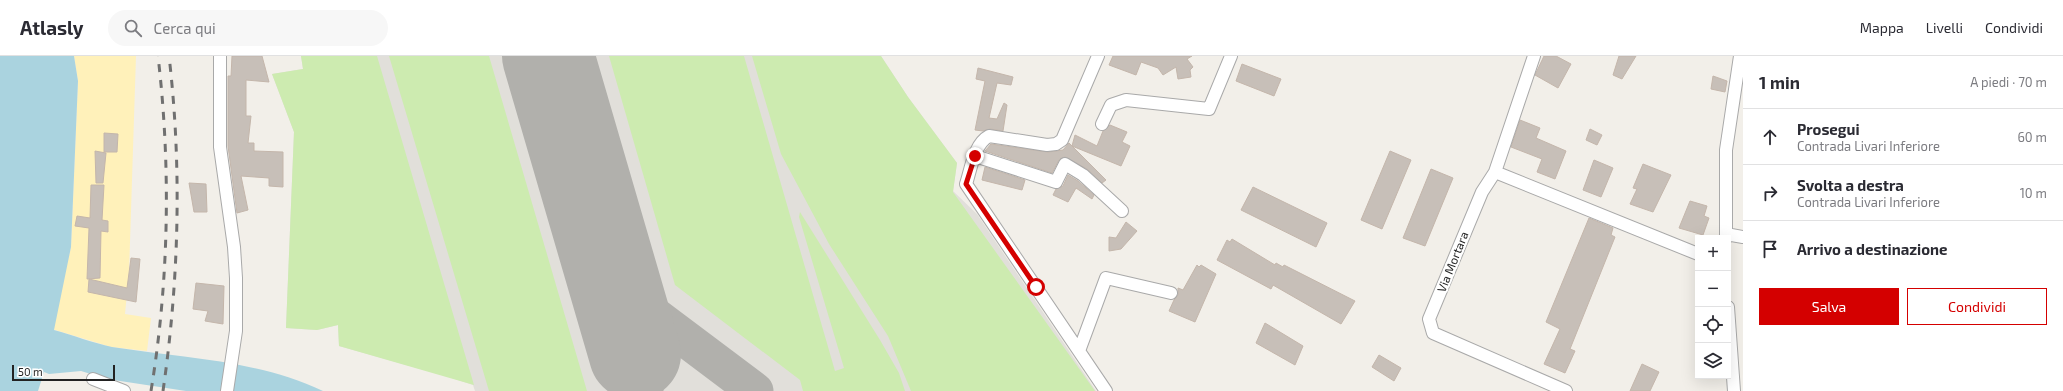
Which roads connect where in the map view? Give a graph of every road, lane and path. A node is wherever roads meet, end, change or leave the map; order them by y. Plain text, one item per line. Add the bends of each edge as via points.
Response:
1 (220, 56) edge
2 (1098, 56) edge
3 (1230, 56) edge
4 (1534, 56) edge
5 (1740, 56) edge
6 (1102, 124) dead end
7 (975, 156) junction
8 (1495, 172) junction
9 (1122, 211) dead end
10 (1726, 235) edge
11 (1731, 236) edge
12 (1743, 237) edge
13 (1695, 253) edge
14 (1171, 293) dead end
15 (1731, 343) edge
16 (1079, 351) junction
17 (93, 380) dead end
18 (124, 391) edge
19 (227, 391) edge
20 (1106, 391) edge
21 (1566, 391) edge
22 (1734, 391) edge

1 - 19 street via 220,148 235,252 236,331
2 - 7 street via 1062,140 1047,145 989,136 983,139
3 - 6 street via 1209,109 1126,100 1111,105
4 - 8 street, Via Mortara
5 - 10 street via 1726,150
7 - 9 street via 1056,182 1065,164 1083,175
7 - 16 street via 966,184
8 - 13 street
8 - 21 street, Via Mortara via 1482,192 1429,319 1433,333
11 - 12 street
14 - 16 street via 1106,278
15 - 22 street
16 - 20 street
17 - 18 street

